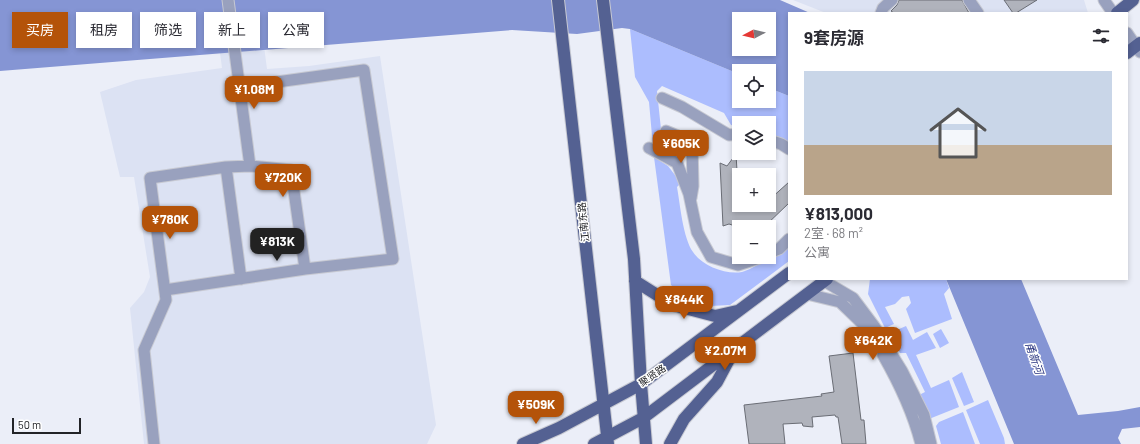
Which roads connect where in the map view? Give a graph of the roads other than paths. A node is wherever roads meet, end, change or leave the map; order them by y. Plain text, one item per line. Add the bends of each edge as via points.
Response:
1 (228, 0) edge
2 (558, 0) edge
3 (603, 0) edge
4 (892, 0) edge
5 (969, 0) edge
6 (1104, 0) edge
7 (1133, 0) edge
8 (881, 12) edge
9 (977, 12) edge
10 (1112, 12) edge
11 (1118, 12) edge
12 (1128, 35) edge
13 (1136, 48) edge
14 (240, 87) junction
15 (662, 98) dead end
16 (666, 131) dead end
17 (732, 135) edge
18 (776, 142) edge
19 (649, 148) dead end
20 (788, 148) edge
21 (250, 166) junction
22 (226, 167) junction
23 (691, 201) junction
24 (788, 240) edge
25 (776, 250) edge
26 (732, 263) edge
27 (305, 269) junction
28 (788, 274) edge
29 (241, 279) junction
30 (825, 280) edge
31 (635, 281) junction
32 (165, 290) junction
33 (807, 294) junction
34 (742, 309) junction
35 (736, 348) junction
36 (641, 384) junction
37 (603, 403) junction
38 (643, 418) junction
39 (608, 440) edge
40 (154, 444) edge
41 (523, 444) edge
42 (594, 444) edge
43 (646, 444) edge
44 (670, 444) edge
45 (921, 444) edge
46 (931, 444) edge

1 - 14 street
2 - 37 main road, 江南东路
3 - 31 main road
4 - 8 street
5 - 9 street
6 - 10 street
7 - 11 main road
12 - 13 street
14 - 21 street
14 - 27 street via 364,70 393,259
15 - 17 street
16 - 23 street via 692,142 694,186
18 - 20 street
19 - 23 street via 677,163
21 - 22 street
21 - 27 street via 291,170
22 - 29 street
22 - 32 street via 150,178
23 - 26 street via 697,232 711,257
24 - 25 street
27 - 29 street
28 - 34 main road, 聚贤路
29 - 32 street
30 - 33 main road
30 - 46 street via 854,298 874,326 902,371 924,415
31 - 34 main road via 673,305 715,316
31 - 36 main road
32 - 40 street via 166,300 144,350
33 - 35 main road
33 - 45 street via 840,302 868,329 899,382
34 - 36 main road, 聚贤路
35 - 38 main road
35 - 44 main road via 717,382 684,419
36 - 37 main road, 聚贤路
36 - 38 main road
37 - 39 main road, 江南东路
37 - 41 main road, 聚贤路 via 559,428
38 - 39 main road
38 - 43 main road
39 - 42 main road

